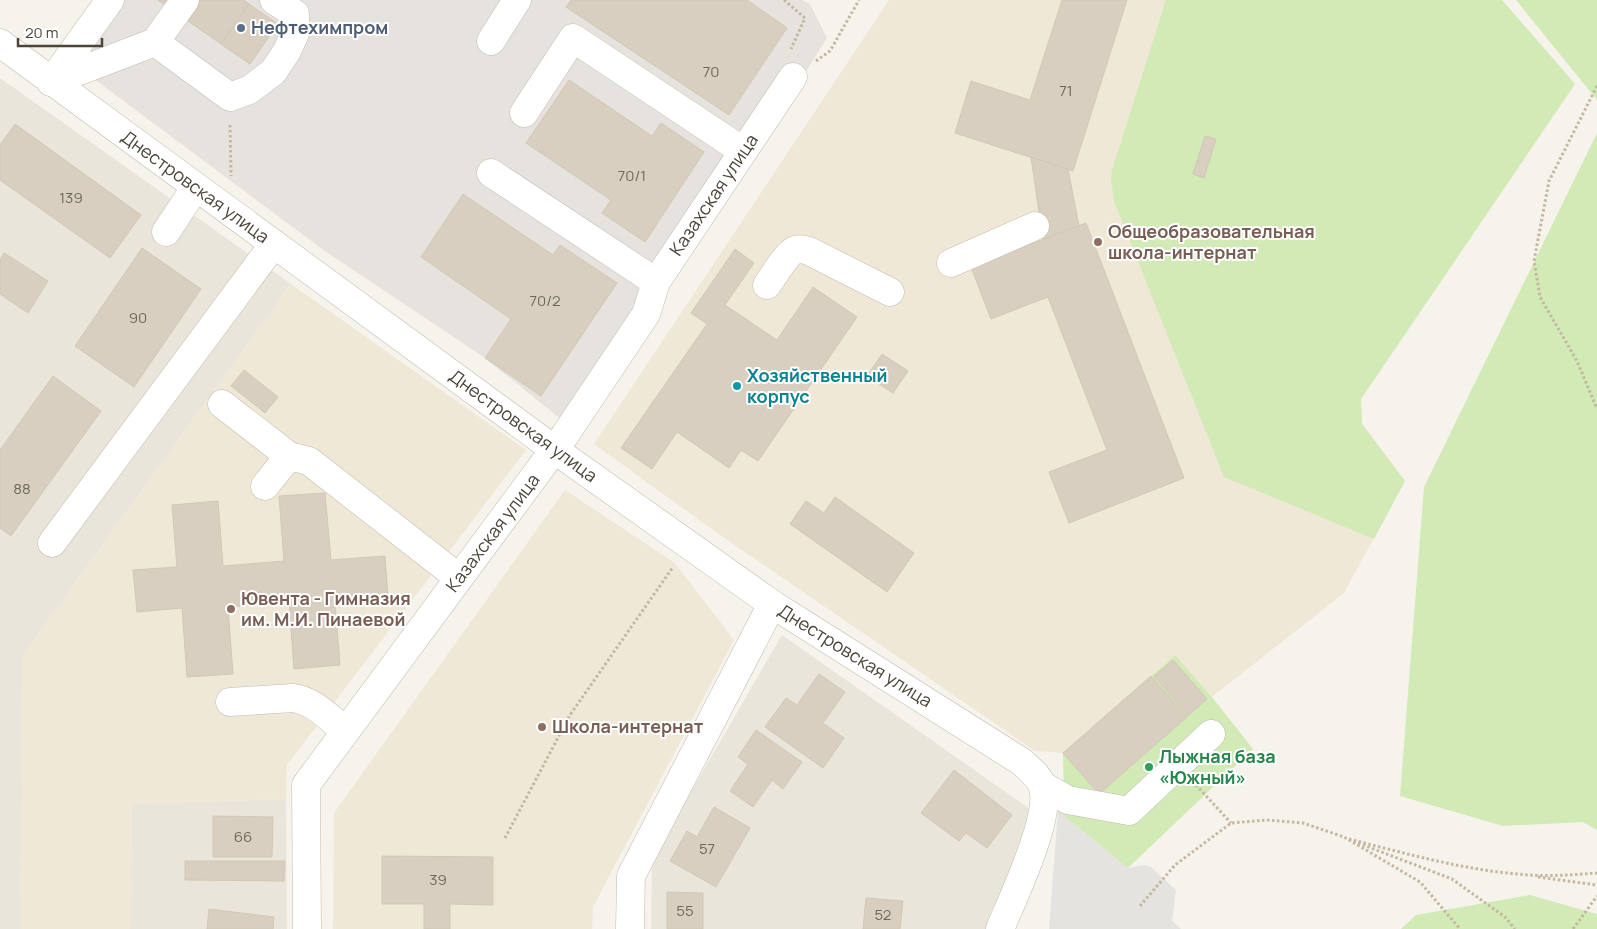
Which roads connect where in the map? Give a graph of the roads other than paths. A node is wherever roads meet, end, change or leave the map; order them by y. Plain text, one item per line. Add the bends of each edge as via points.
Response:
1 (110, 0) edge
2 (185, 0) edge
3 (274, 0) edge
4 (517, 0) edge
5 (491, 41) dead end
6 (155, 42) junction
7 (0, 43) edge
8 (793, 77) road end
9 (51, 82) junction
10 (524, 113) dead end
11 (743, 152) junction
12 (491, 172) dead end
13 (195, 188) junction
14 (1035, 226) dead end
15 (166, 232) dead end
16 (273, 244) junction
17 (951, 263) dead end
18 (656, 282) junction
19 (767, 285) dead end
20 (890, 292) dead end
21 (222, 404) dead end
22 (554, 450) junction
23 (289, 456) junction
24 (265, 486) dead end
25 (52, 543) dead end
26 (459, 578) junction
27 (772, 604) junction
28 (230, 702) dead end
29 (346, 731) junction
30 (1211, 734) dead end
31 (1043, 793) junction
32 (307, 929) edge
33 (630, 929) edge
34 (1000, 929) edge

1 - 9 street
2 - 6 street
3 - 6 street via 295,14 295,33 288,51 272,72 250,90 230,97
4 - 5 street
6 - 9 street
7 - 9 street, Днестровская улица
8 - 11 street, Казахская улица
9 - 13 street, Днестровская улица
10 - 11 street via 573,38
11 - 18 street, Казахская улица
12 - 18 street
13 - 15 street
13 - 16 street, Днестровская улица
14 - 17 street
16 - 22 street, Днестровская улица
16 - 25 street
18 - 22 street, Казахская улица via 646,314
19 - 20 street via 786,258 795,250 803,250
21 - 23 street
22 - 26 street, Казахская улица
22 - 27 street, Днестровская улица
23 - 24 street
23 - 26 street via 308,461
26 - 29 street, Казахская улица
27 - 31 street, Днестровская улица via 1022,762 1037,776
27 - 33 street via 631,876
28 - 29 street via 301,698
29 - 32 street, Казахская улица via 306,784
30 - 31 street via 1129,811
31 - 34 street via 1036,840

